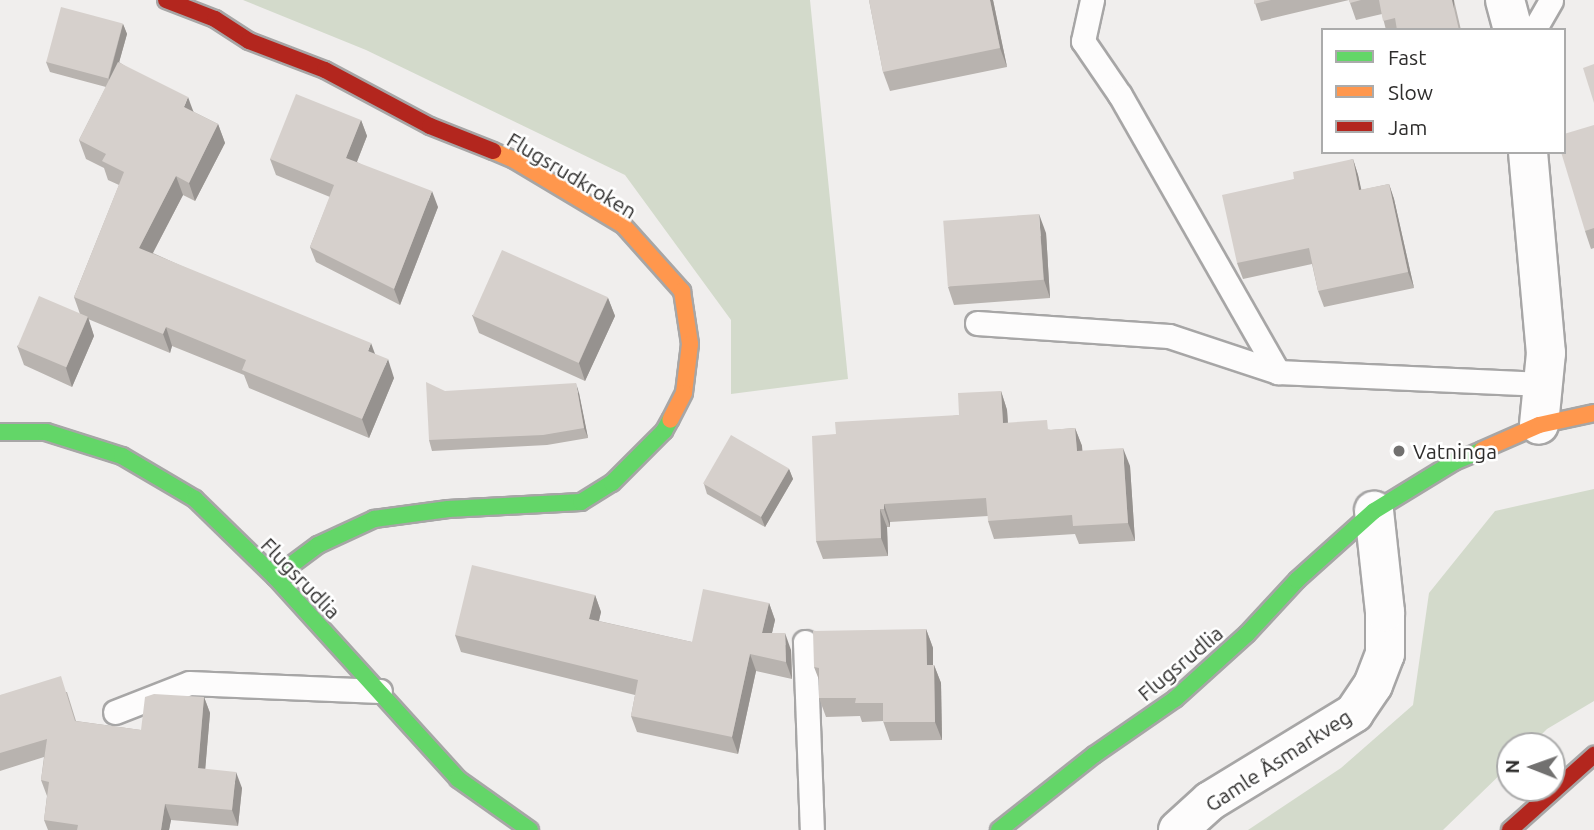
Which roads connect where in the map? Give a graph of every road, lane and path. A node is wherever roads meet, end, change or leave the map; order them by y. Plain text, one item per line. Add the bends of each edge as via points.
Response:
1 (166, 0) edge
2 (1092, 0) edge
3 (1505, 0) edge
4 (1551, 0) edge
5 (1512, 28) edge
6 (1535, 28) edge
7 (1528, 154) edge
8 (977, 323) dead end
9 (1278, 372) junction
10 (1543, 384) junction
11 (1594, 413) edge
12 (1539, 425) junction
13 (0, 432) edge
14 (1374, 511) junction
15 (275, 577) junction
16 (805, 642) dead end
17 (380, 691) junction
18 (115, 712) dead end
19 (1594, 755) edge
20 (530, 830) edge
21 (812, 830) edge
22 (999, 830) edge
23 (1178, 830) edge
24 (1510, 830) edge

1 - 15 street, Flugsrudkroken via 215,19 249,41 325,70 430,126 514,160 623,225 682,291 690,344 684,393 664,431 612,483 581,502 448,509 374,519 318,545
2 - 9 lane via 1083,41 1120,95
3 - 5 street
4 - 6 lane
7 - 10 street via 1546,353
8 - 9 lane via 1169,336
9 - 10 lane
10 - 12 street
11 - 12 street
12 - 14 street via 1454,462
13 - 15 street, Flugsrudlia via 46,432 122,456 195,499
14 - 22 street, Flugsrudlia via 1175,699
14 - 23 street, Gamle Åsmarkveg via 1385,654 1373,685 1354,713 1210,801
15 - 17 street, Flugsrudlia
16 - 21 lane
17 - 18 lane via 189,683
17 - 20 street, Flugsrudlia via 458,779
19 - 24 street

